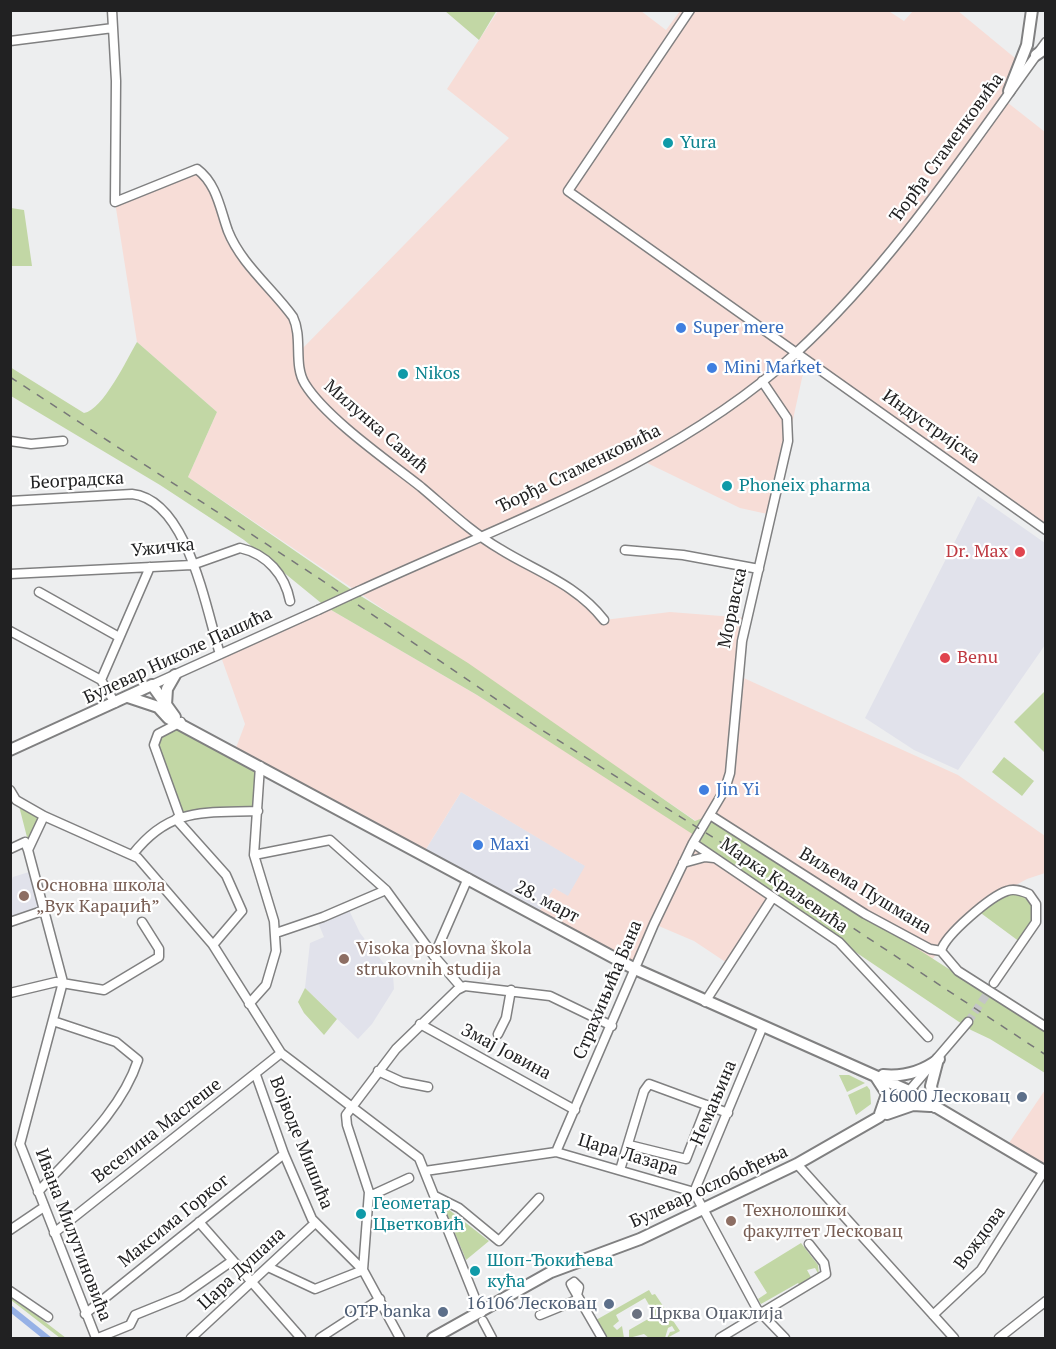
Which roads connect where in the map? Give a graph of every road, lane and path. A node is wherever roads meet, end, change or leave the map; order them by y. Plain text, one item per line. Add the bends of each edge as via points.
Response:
1 (112, 10) edge
2 (690, 10) edge
3 (1032, 10) edge
4 (113, 28) junction
5 (10, 41) edge
6 (1046, 42) edge
7 (1046, 48) edge
8 (1036, 55) junction
9 (1009, 91) junction
10 (796, 352) junction
11 (762, 381) junction
12 (10, 441) edge
13 (63, 441) dead end
14 (10, 501) edge
15 (1046, 530) edge
16 (481, 535) junction
17 (625, 550) dead end
18 (192, 565) junction
19 (150, 567) junction
20 (759, 569) junction
21 (10, 574) edge
22 (359, 591) joint
23 (39, 592) dead end
24 (290, 601) dead end
25 (604, 620) dead end
26 (10, 631) edge
27 (119, 638) junction
28 (220, 654) junction
29 (175, 675) junction
30 (100, 680) junction
31 (152, 686) junction
32 (128, 697) junction
33 (115, 703) junction
34 (162, 706) junction
35 (180, 722) junction
36 (10, 750) edge
37 (260, 766) junction
38 (11, 794) edge
39 (258, 811) junction
40 (44, 816) junction
41 (710, 816) junction
42 (178, 818) junction
43 (693, 843) junction
44 (10, 849) edge
45 (28, 850) junction
46 (133, 854) junction
47 (254, 855) junction
48 (715, 858) junction
49 (683, 863) junction
50 (468, 878) junction
51 (386, 890) junction
52 (773, 897) junction
53 (45, 910) junction
54 (10, 922) edge
55 (142, 922) dead end
56 (276, 933) junction
57 (213, 945) junction
58 (941, 951) junction
59 (434, 956) junction
60 (635, 969) junction
61 (63, 982) junction
62 (994, 983) tunnel mouth
63 (461, 987) junction
64 (511, 990) junction
65 (10, 993) edge
66 (705, 1002) junction
67 (249, 1004) junction
68 (53, 1021) junction
69 (968, 1022) tunnel mouth
70 (420, 1024) junction
71 (612, 1026) junction
72 (763, 1026) junction
73 (1046, 1027) edge
74 (498, 1034) dead end
75 (928, 1037) dead end
76 (281, 1053) junction
77 (939, 1059) junction
78 (378, 1071) junction
79 (874, 1074) junction
80 (255, 1075) junction
81 (428, 1087) dead end
82 (909, 1091) junction
83 (708, 1105) junction
84 (352, 1106) junction
85 (935, 1107) junction
86 (575, 1110) junction
87 (728, 1113) junction
88 (879, 1117) junction
89 (11, 1138) edge
90 (20, 1144) junction
91 (629, 1145) junction
92 (556, 1152) junction
93 (284, 1154) junction
94 (796, 1164) junction
95 (424, 1167) junction
96 (620, 1170) junction
97 (1045, 1172) edge
98 (409, 1178) dead end
99 (38, 1192) junction
100 (694, 1192) junction
101 (370, 1196) junction
102 (435, 1196) junction
103 (540, 1198) dead end
104 (44, 1207) junction
105 (704, 1210) junction
106 (198, 1222) junction
107 (315, 1223) junction
108 (10, 1230) edge
109 (54, 1233) junction
110 (809, 1244) dead end
111 (232, 1261) junction
112 (268, 1267) junction
113 (363, 1269) junction
114 (251, 1283) junction
115 (10, 1291) edge
116 (380, 1299) junction
117 (1046, 1301) edge
118 (86, 1314) junction
119 (760, 1314) junction
120 (540, 1316) dead end
121 (933, 1316) junction
122 (48, 1317) dead end
123 (482, 1317) junction
124 (97, 1338) edge
125 (191, 1338) edge
126 (301, 1338) edge
127 (320, 1338) edge
128 (400, 1338) edge
129 (433, 1338) edge
130 (492, 1338) edge
131 (602, 1338) edge
132 (720, 1338) edge
133 (785, 1338) edge
134 (954, 1338) edge
135 (999, 1338) edge

1 - 4 street
2 - 10 street, Индустријска via 568,191
3 - 9 main road via 1027,45
4 - 5 street
4 - 16 street, Милунка Савић via 115,202 197,169 203,173 244,257 297,325 301,371 309,390 363,441
6 - 8 street, Ђорђа Стаменковића
7 - 8 main road
8 - 9 street, Ђорђа Стаменковића
9 - 10 street, Ђорђа Стаменковића via 888,255
10 - 11 street, Ђорђа Стаменковића
10 - 15 street, Индустријска
11 - 16 street, Ђорђа Стаменковића via 642,460
11 - 20 street, Моравска via 787,418 788,441
12 - 13 street
14 - 18 street, Београдска via 124,494 145,497 178,526
16 - 22 street, Ђорђа Стаменковића
16 - 25 street, Милунка Савић via 499,549 568,585
17 - 20 street via 683,555
18 - 19 street, Ужичка
18 - 24 street, Ужичка via 229,551 248,550 279,573
18 - 28 street, Београдска
19 - 21 street, Ужичка
19 - 27 street
20 - 41 street, Моравска via 737,675 730,773
22 - 28 street, Булевар Николе Пашића, bridge
23 - 27 street
26 - 30 street
27 - 30 street
28 - 29 street, Булевар Николе Пашића
29 - 31 street, Булевар Николе Пашића
29 - 34 main road
30 - 33 street
31 - 32 main road, Булевар Николе Пашића
31 - 34 main road, 28. март
32 - 33 main road, Булевар Николе Пашића
32 - 34 main road
33 - 36 main road, Булевар Николе Пашића
34 - 35 main road, 28. март
35 - 37 main road, 28. март
35 - 42 street via 158,734 154,745
37 - 39 street
37 - 50 main road, 28. март
38 - 40 street
39 - 42 street
39 - 47 street
40 - 45 street
40 - 46 street
41 - 43 street, Моравска
41 - 58 street, Виљема Пушмана via 866,914 930,949
42 - 46 street via 152,831
42 - 57 street via 226,875 242,911
43 - 48 street, Марка Краљевића
43 - 49 street, Страхињића Бана
44 - 45 street via 25,842
45 - 53 street
46 - 57 street
47 - 51 street via 327,839
47 - 56 street
48 - 49 street
48 - 52 street, Марка Краљевића
49 - 60 street, Страхињића Бана
50 - 59 street
50 - 60 main road, 28. март
51 - 56 street
51 - 59 street
52 - 66 street
52 - 75 street, Марка Краљевића via 839,942
53 - 54 street
53 - 61 street
55 - 61 street via 159,949 157,960 104,990
56 - 67 street via 270,977
57 - 67 street
58 - 62 street, Виљема Пушмана via 945,941 1001,893 1012,889 1029,894 1036,904 1036,922
58 - 73 street via 949,963
59 - 63 street
60 - 66 main road, 28. март
60 - 71 street, Страхињића Бана
61 - 65 street
61 - 68 street
63 - 64 street
63 - 70 street
64 - 71 street via 550,996
64 - 74 street via 506,1018
66 - 72 main road, 28. март
67 - 76 street
68 - 90 street
68 - 99 street via 116,1042 138,1060 107,1114
69 - 77 street, Булевар ослобођења
70 - 78 street
70 - 86 street, Змај Јовина
71 - 86 street, Страхињића Бана
72 - 79 main road, 28. март
72 - 87 street, Немањина
76 - 80 street, Веселина Маслеше
76 - 84 street
77 - 79 main road via 925,1069 905,1075
77 - 82 street, Булевар ослобођења
77 - 85 main road via 930,1086
78 - 81 street via 402,1082
78 - 84 street
79 - 82 main road, 28. март
79 - 88 main road via 887,1094
80 - 93 street, Војводе Мишића
80 - 109 street, Веселина Маслеше
82 - 85 main road, 28. март
82 - 88 main road, Булевар ослобођења
83 - 87 street
83 - 91 street via 687,1159
83 - 91 street via 650,1084 644,1090
84 - 95 street via 416,1154
84 - 101 street via 346,1115 347,1125
85 - 88 main road via 913,1105
85 - 97 main road, 28. март
86 - 92 street, Страхињића Бана
87 - 100 street, Немањина
88 - 94 main road, Булевар ослобођења
89 - 90 street
90 - 99 street, Ивана Милутиновића
91 - 96 street
92 - 95 street, Цара Лазара
92 - 96 street, Цара Лазара
93 - 106 street, Максима Горког
93 - 107 street, Војводе Мишића
94 - 105 main road, Булевар ослобођења
94 - 121 street
95 - 102 street
96 - 100 street, Цара Лазара
97 - 121 street, Вождова via 981,1270
98 - 101 street
99 - 104 street, Ивана Милутиновића
100 - 105 street, Цара Лазара
101 - 113 street
102 - 103 street via 459,1208 499,1241
102 - 123 street
104 - 108 street
104 - 109 street, Ивана Милутиновића
105 - 119 street, Цара Лазара
105 - 123 main road, Булевар ослобођења via 640,1239 563,1266
106 - 111 street
106 - 118 street, Максима Горког
107 - 112 street, Цара Душана
107 - 113 street, Војводе Мишића
109 - 118 street, Ивана Милутиновића
110 - 119 street via 824,1263 826,1274
111 - 114 street
111 - 124 street via 182,1296 135,1315 130,1325
112 - 113 street via 315,1289
112 - 114 street, Цара Душана
113 - 116 street, Војводе Мишића
114 - 125 street, Цара Душана
114 - 126 street
115 - 122 street
116 - 127 street
116 - 128 street, Војводе Мишића
117 - 135 street
118 - 124 street, Ивана Милутиновића
119 - 132 street
119 - 133 street, Цара Лазара
120 - 131 street via 578,1297
121 - 134 street
123 - 129 main road, Булевар ослобођења
123 - 130 street

